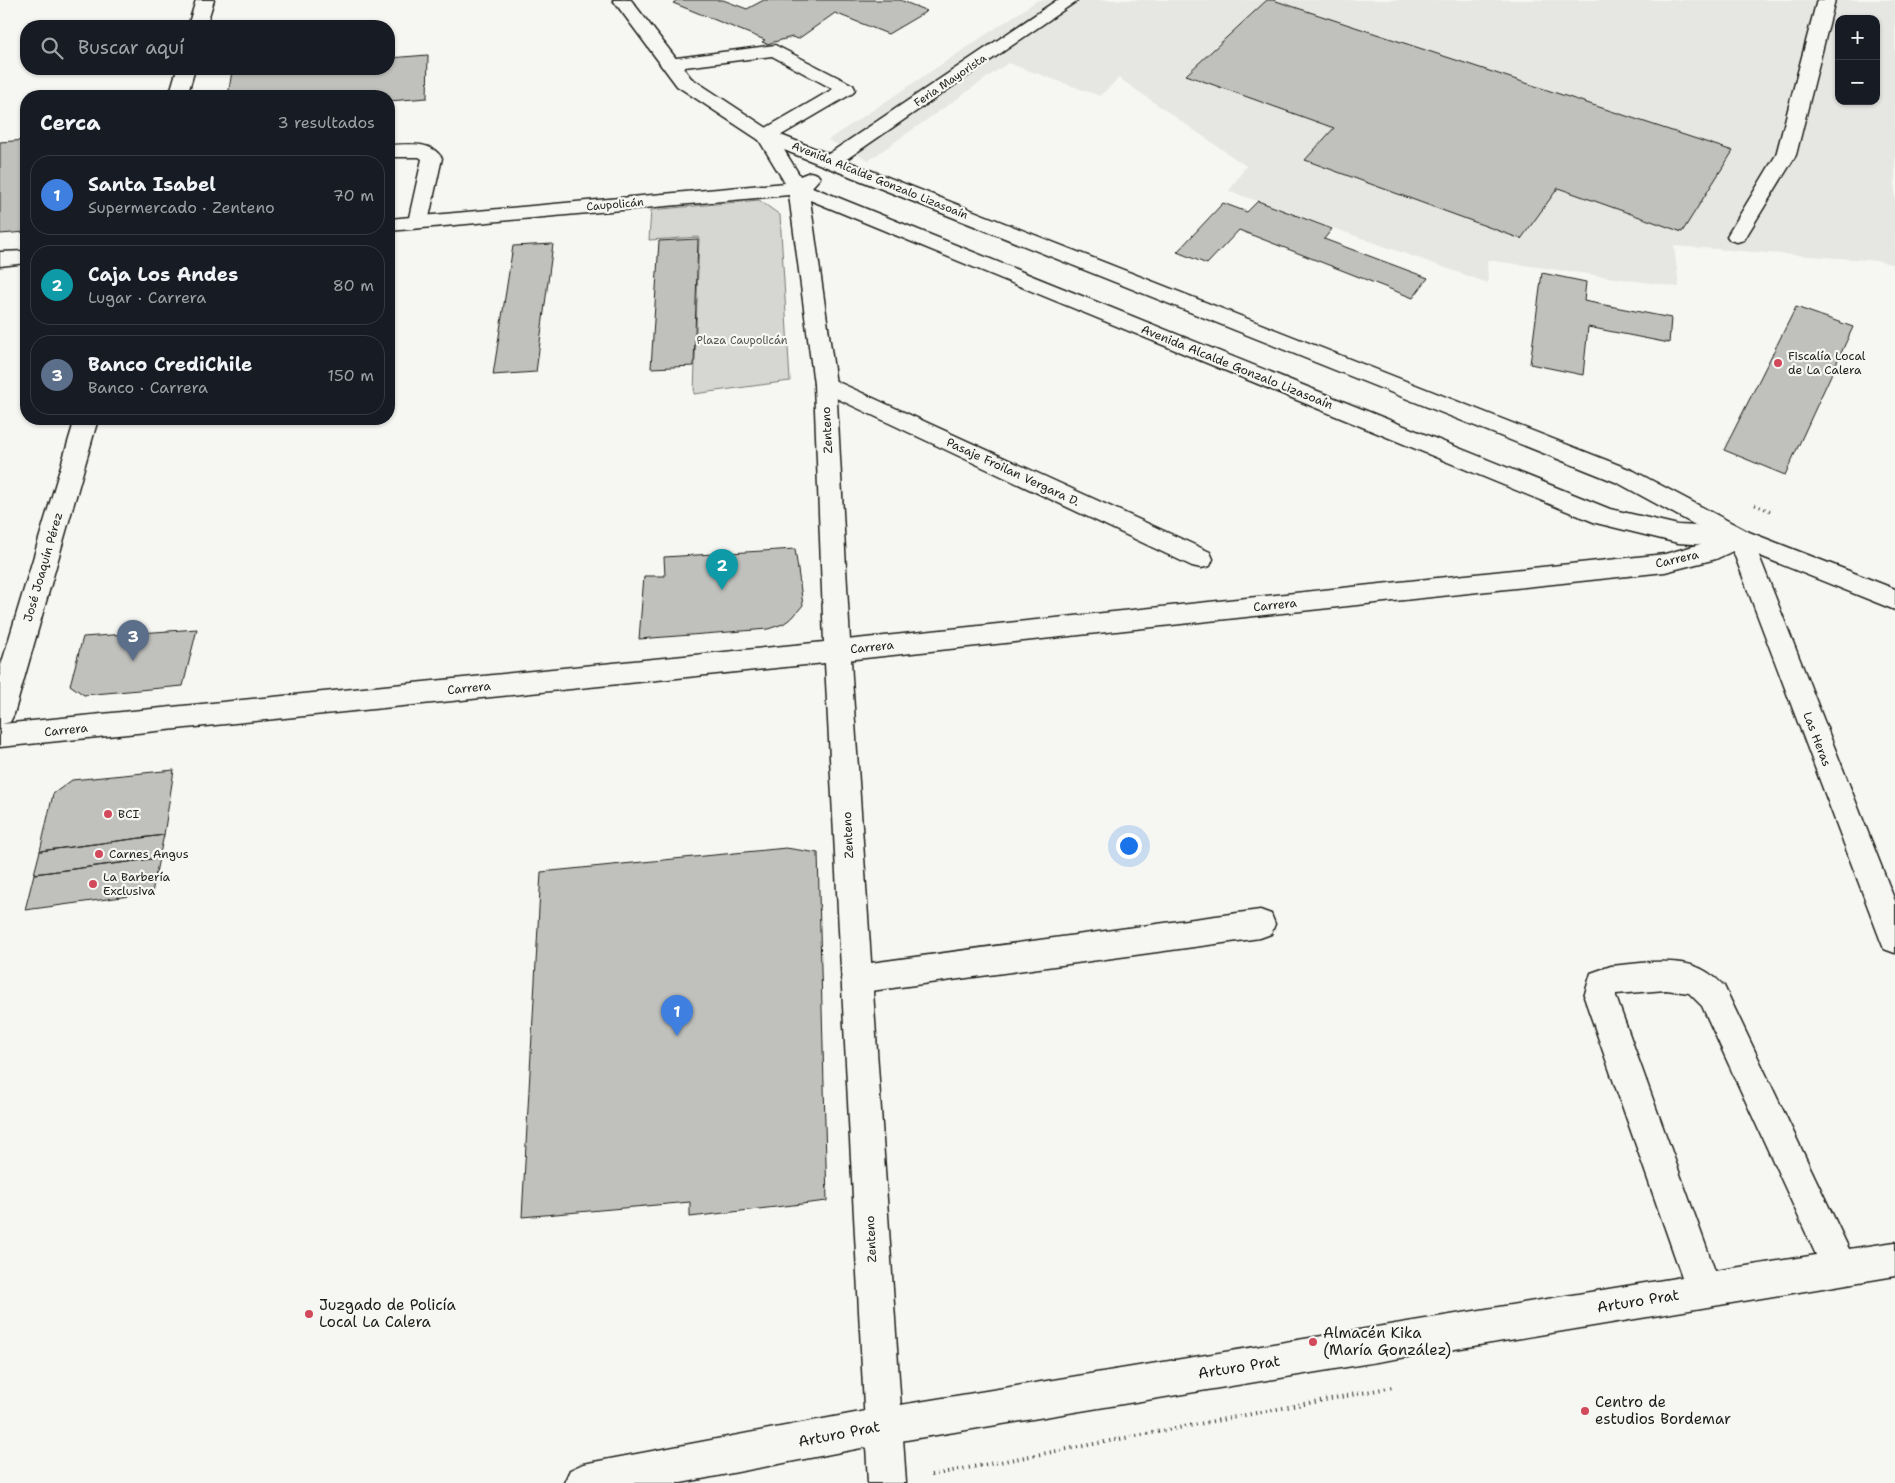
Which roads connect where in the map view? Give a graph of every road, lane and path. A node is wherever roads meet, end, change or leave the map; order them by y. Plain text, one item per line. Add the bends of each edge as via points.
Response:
1 (205, 0) edge
2 (622, 0) edge
3 (1069, 0) edge
4 (1826, 0) edge
5 (199, 20) edge
6 (669, 64) junction
7 (184, 75) edge
8 (180, 90) edge
9 (766, 136) junction
10 (395, 152) edge
11 (831, 161) junction
12 (798, 188) junction
13 (418, 222) junction
14 (395, 224) edge
15 (1737, 236) dead end
16 (20, 257) edge
17 (0, 259) edge
18 (825, 384) junction
19 (84, 425) edge
20 (1740, 538) junction
21 (1201, 559) dead end
22 (1895, 600) edge
23 (837, 651) junction
24 (0, 714) edge
25 (0, 736) edge
26 (1260, 924) dead end
27 (1895, 939) edge
28 (856, 979) junction
29 (1895, 1259) edge
30 (1840, 1268) junction
31 (1704, 1290) junction
32 (1403, 1385) dead end
33 (882, 1426) junction
34 (929, 1476) dead end
35 (583, 1483) edge
36 (886, 1483) edge

1 - 5 main road
2 - 6 main road, Avenida Alcalde Gonzalo Lizasoaín
3 - 11 main road, Feria Mayorista
4 - 15 main road via 1786,155
6 - 9 main road, Avenida Alcalde Gonzalo Lizasoaín via 684,82
6 - 9 main road via 775,50 846,89
7 - 8 main road
9 - 11 main road, Avenida Alcalde Gonzalo Lizasoaín
9 - 12 main road, Avenida Alcalde Gonzalo Lizasoaín
10 - 13 main road via 424,151 432,158
11 - 12 main road
11 - 20 main road, Avenida Alcalde Gonzalo Lizasoaín via 1626,477
12 - 13 main road, Caupolicán
12 - 18 main road, Zenteno
12 - 20 main road, Avenida Alcalde Gonzalo Lizasoaín via 1605,517 1678,534
13 - 14 main road, Caupolicán
16 - 17 main road
18 - 21 main road, Pasaje Froilan Vergara D.
18 - 23 main road, Zenteno
19 - 24 main road, José Joaquín Pérez
20 - 22 main road, Avenida Alcalde Gonzalo Lizasoaín
20 - 23 main road, Carrera via 1707,552 1665,563
20 - 27 main road, Las Heras
23 - 25 main road, Carrera
23 - 28 main road, Zenteno
26 - 28 main road
28 - 33 main road, Zenteno
29 - 30 main road, Arturo Prat
30 - 31 main road, Arturo Prat
30 - 31 main road via 1713,996 1698,982 1679,977 1617,979 1602,983 1600,997
31 - 33 main road, Arturo Prat
32 - 34 path
33 - 35 main road, Arturo Prat
33 - 36 main road, Zenteno

